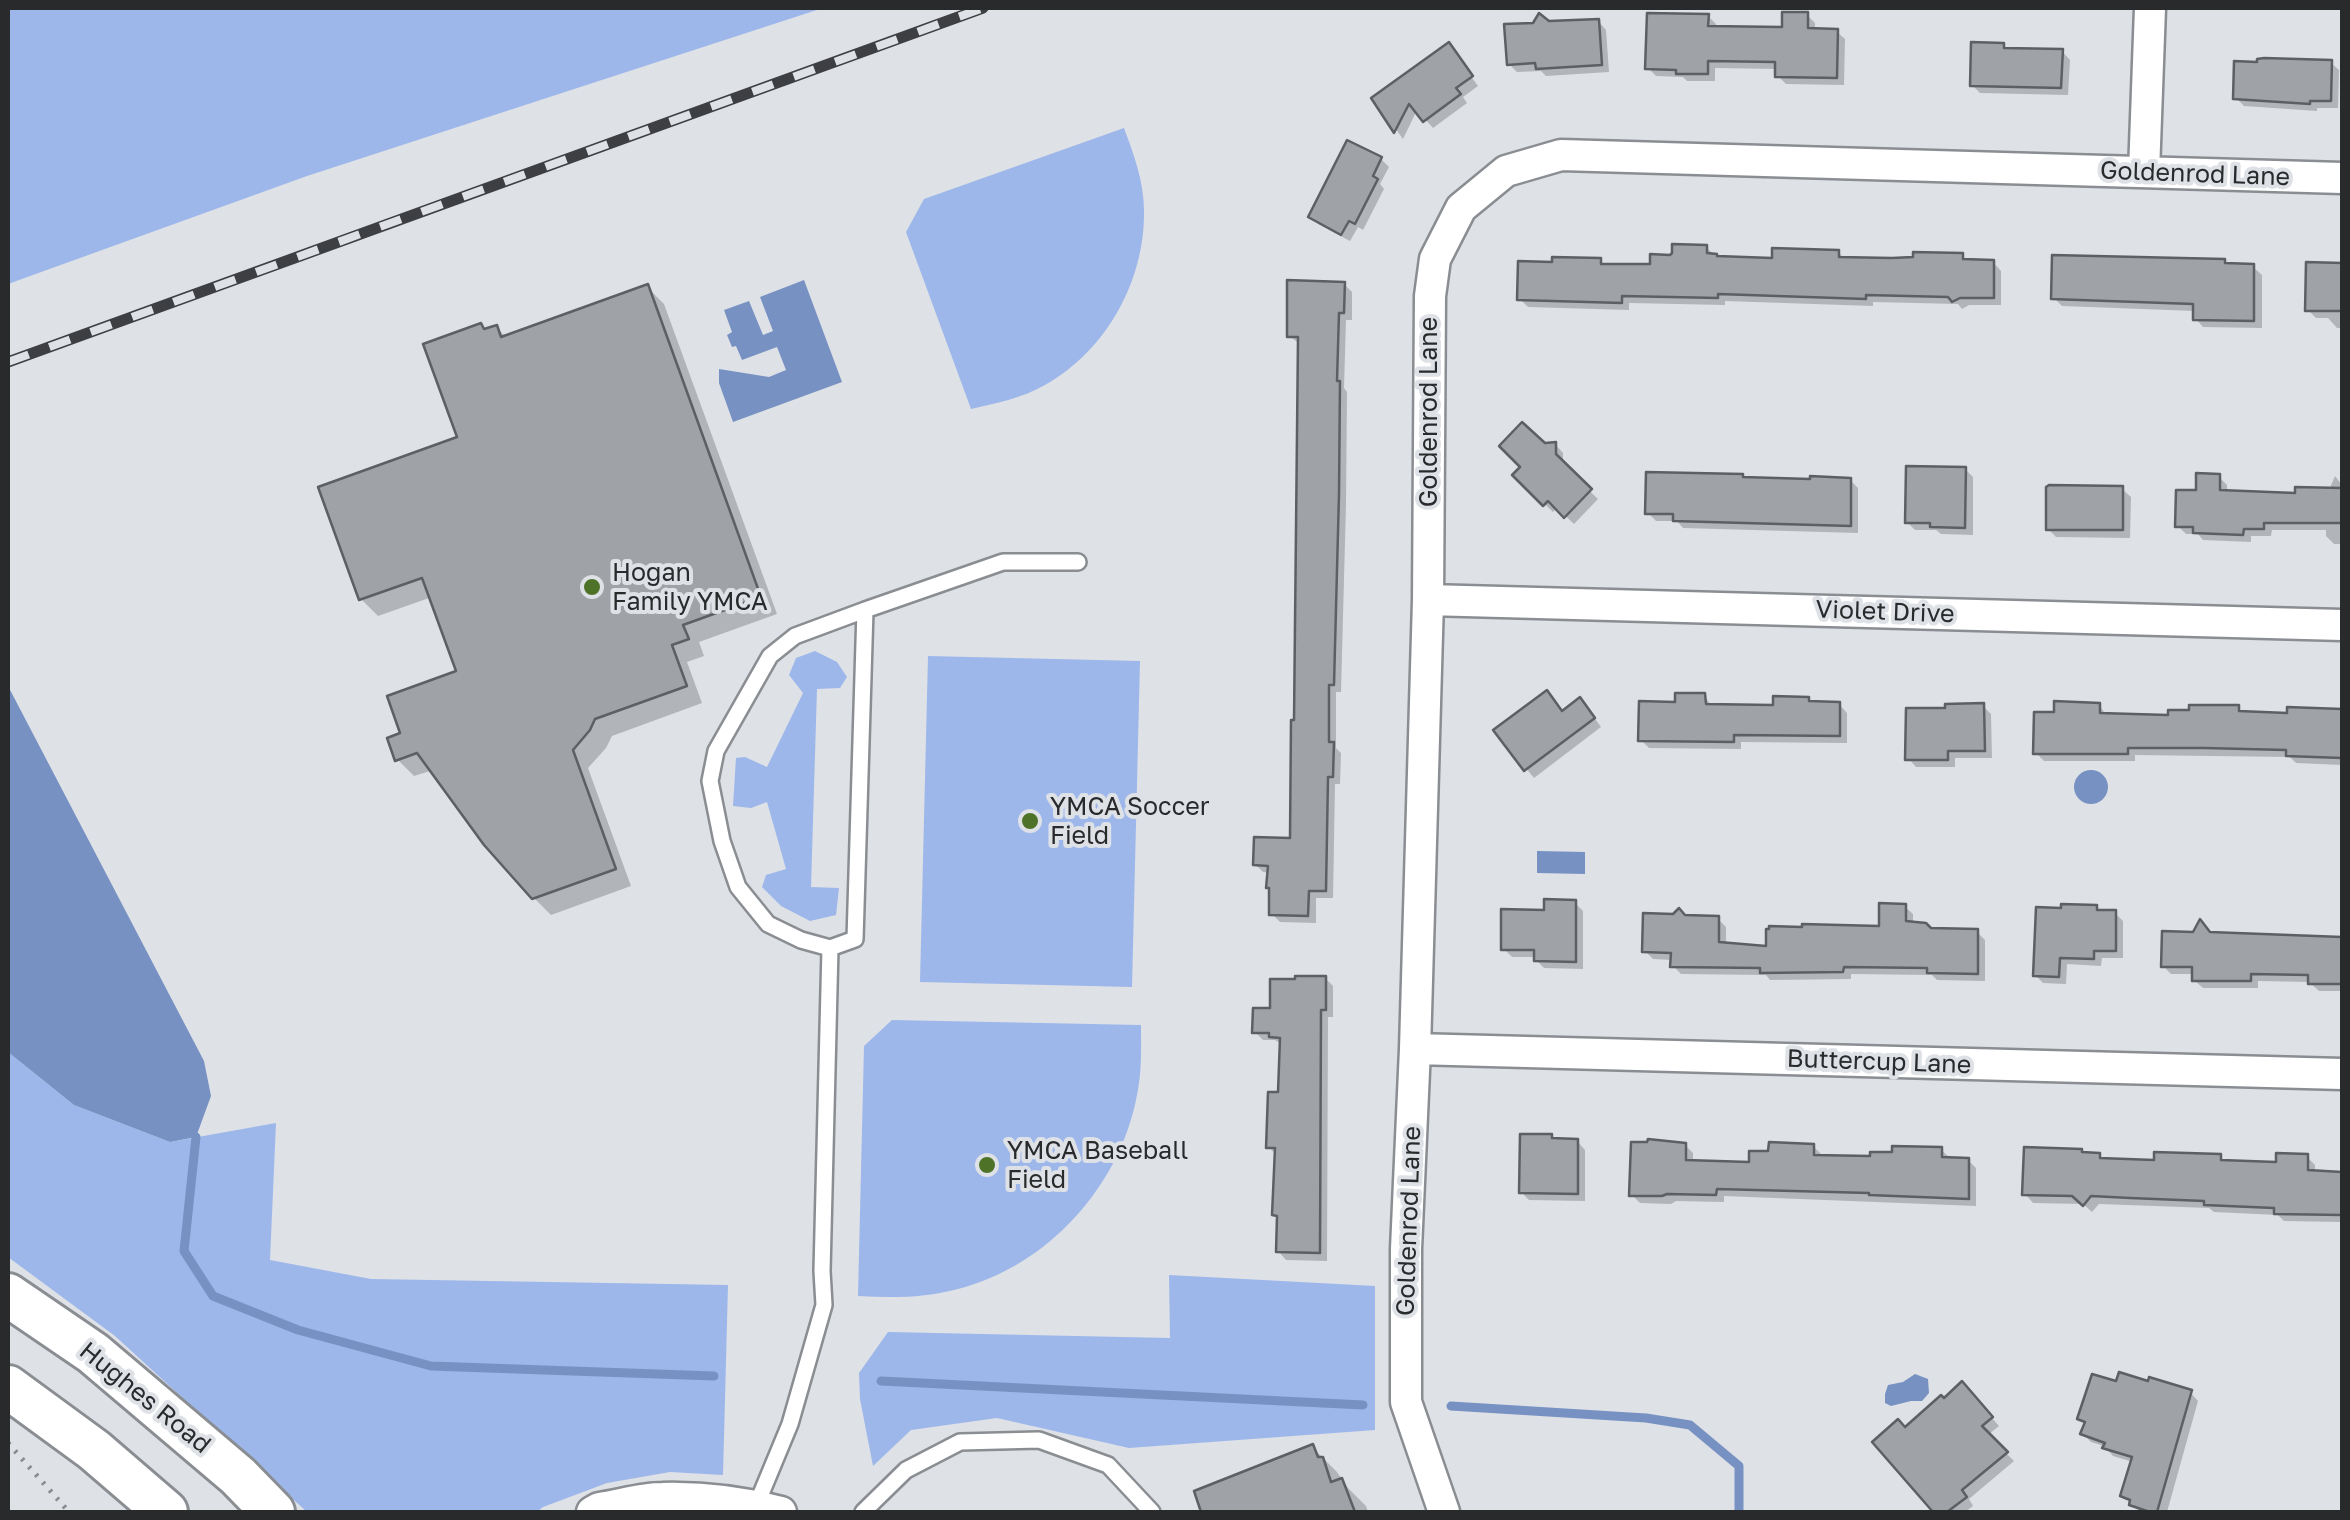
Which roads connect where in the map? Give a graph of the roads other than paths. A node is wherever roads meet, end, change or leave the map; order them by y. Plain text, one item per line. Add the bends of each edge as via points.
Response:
1 (2150, 8) edge
2 (2144, 172) junction
3 (2342, 178) edge
4 (1078, 562) dead end
5 (1428, 600) junction
6 (865, 610) junction
7 (2342, 624) edge
8 (830, 948) junction
9 (1416, 1049) junction
10 (2342, 1074) edge
11 (8, 1294) edge
12 (8, 1387) edge
13 (769, 1509) edge
14 (166, 1512) edge
15 (273, 1512) edge
16 (592, 1512) edge
17 (863, 1512) edge
18 (1152, 1512) edge
19 (1444, 1512) edge

1 - 2 street
2 - 3 street, Goldenrod Lane
2 - 5 street, Goldenrod Lane via 1560,155 1506,171 1461,208 1435,259
4 - 6 lane via 1003,562
5 - 7 street, Violet Drive
5 - 9 street, Goldenrod Lane
6 - 8 lane via 856,939
6 - 8 lane via 795,636 770,656 716,751 710,781 738,886 768,924
8 - 13 lane via 824,1305
9 - 10 street, Buttercup Lane
9 - 19 street, Goldenrod Lane via 1406,1402
11 - 15 main road, Hughes Road via 93,1353
12 - 14 main road
13 - 16 street via 660,1498
17 - 18 lane via 906,1470 960,1442 1039,1440 1108,1466

